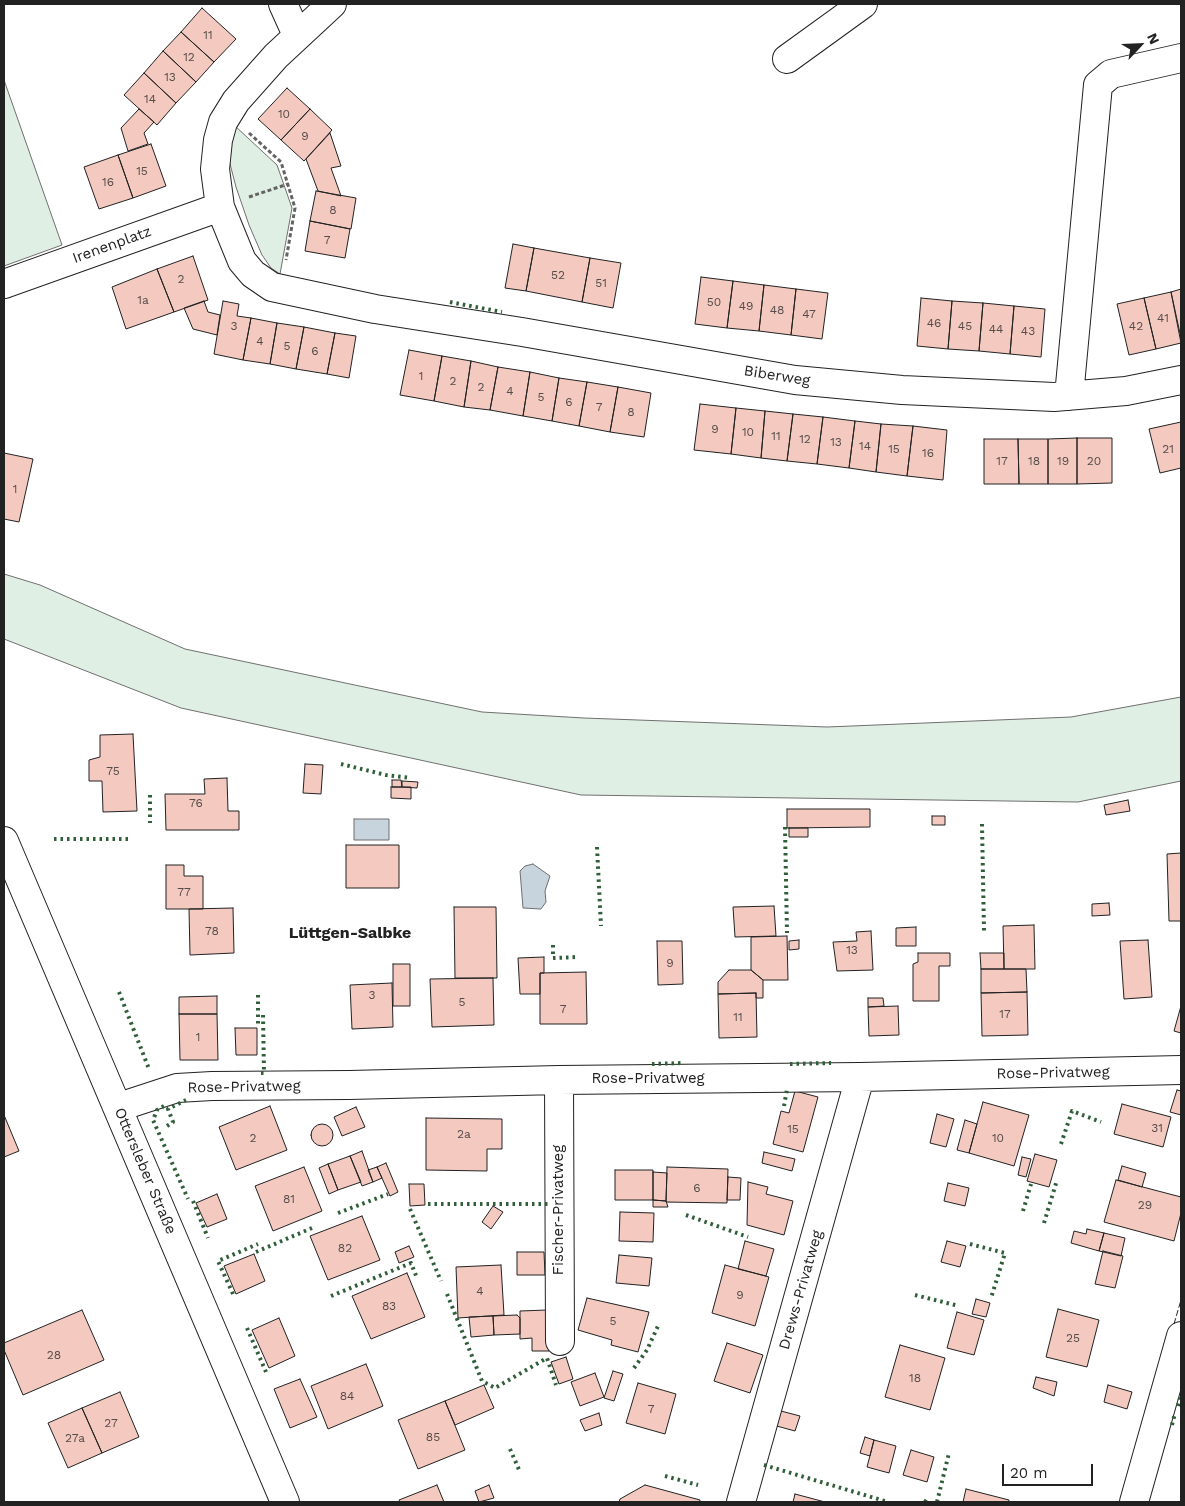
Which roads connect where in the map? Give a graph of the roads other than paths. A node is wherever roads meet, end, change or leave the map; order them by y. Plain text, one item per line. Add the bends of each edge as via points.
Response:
1 (283, 4) edge
2 (332, 4) edge
3 (863, 4) edge
4 (296, 35) junction
5 (1181, 58) edge
6 (787, 59) dead end
7 (220, 207) junction
8 (4, 284) edge
9 (1181, 380) edge
10 (1069, 396) junction
11 (4, 841) edge
12 (1181, 1070) edge
13 (860, 1077) junction
14 (559, 1080) junction
15 (119, 1107) junction
16 (1181, 1336) edge
17 (560, 1341) dead end
18 (285, 1502) edge
19 (741, 1502) edge
20 (1134, 1502) edge

1 - 4 street
2 - 4 street
3 - 6 street
4 - 7 street via 255,78 228,113 220,130 215,159
5 - 10 street via 1110,74 1098,85
7 - 8 street, Irenenplatz
7 - 10 street, Biberweg via 247,268 260,280 280,290 795,380 902,390
9 - 10 street, Biberweg via 1126,391
11 - 15 street, Ottersleber Straße
12 - 13 street, Rose-Privatweg
13 - 14 street, Rose-Privatweg
13 - 19 street, Drews-Privatweg
14 - 15 street, Rose-Privatweg via 189,1087
14 - 17 street, Fischer-Privatweg
15 - 18 street, Ottersleber Straße
16 - 20 street

